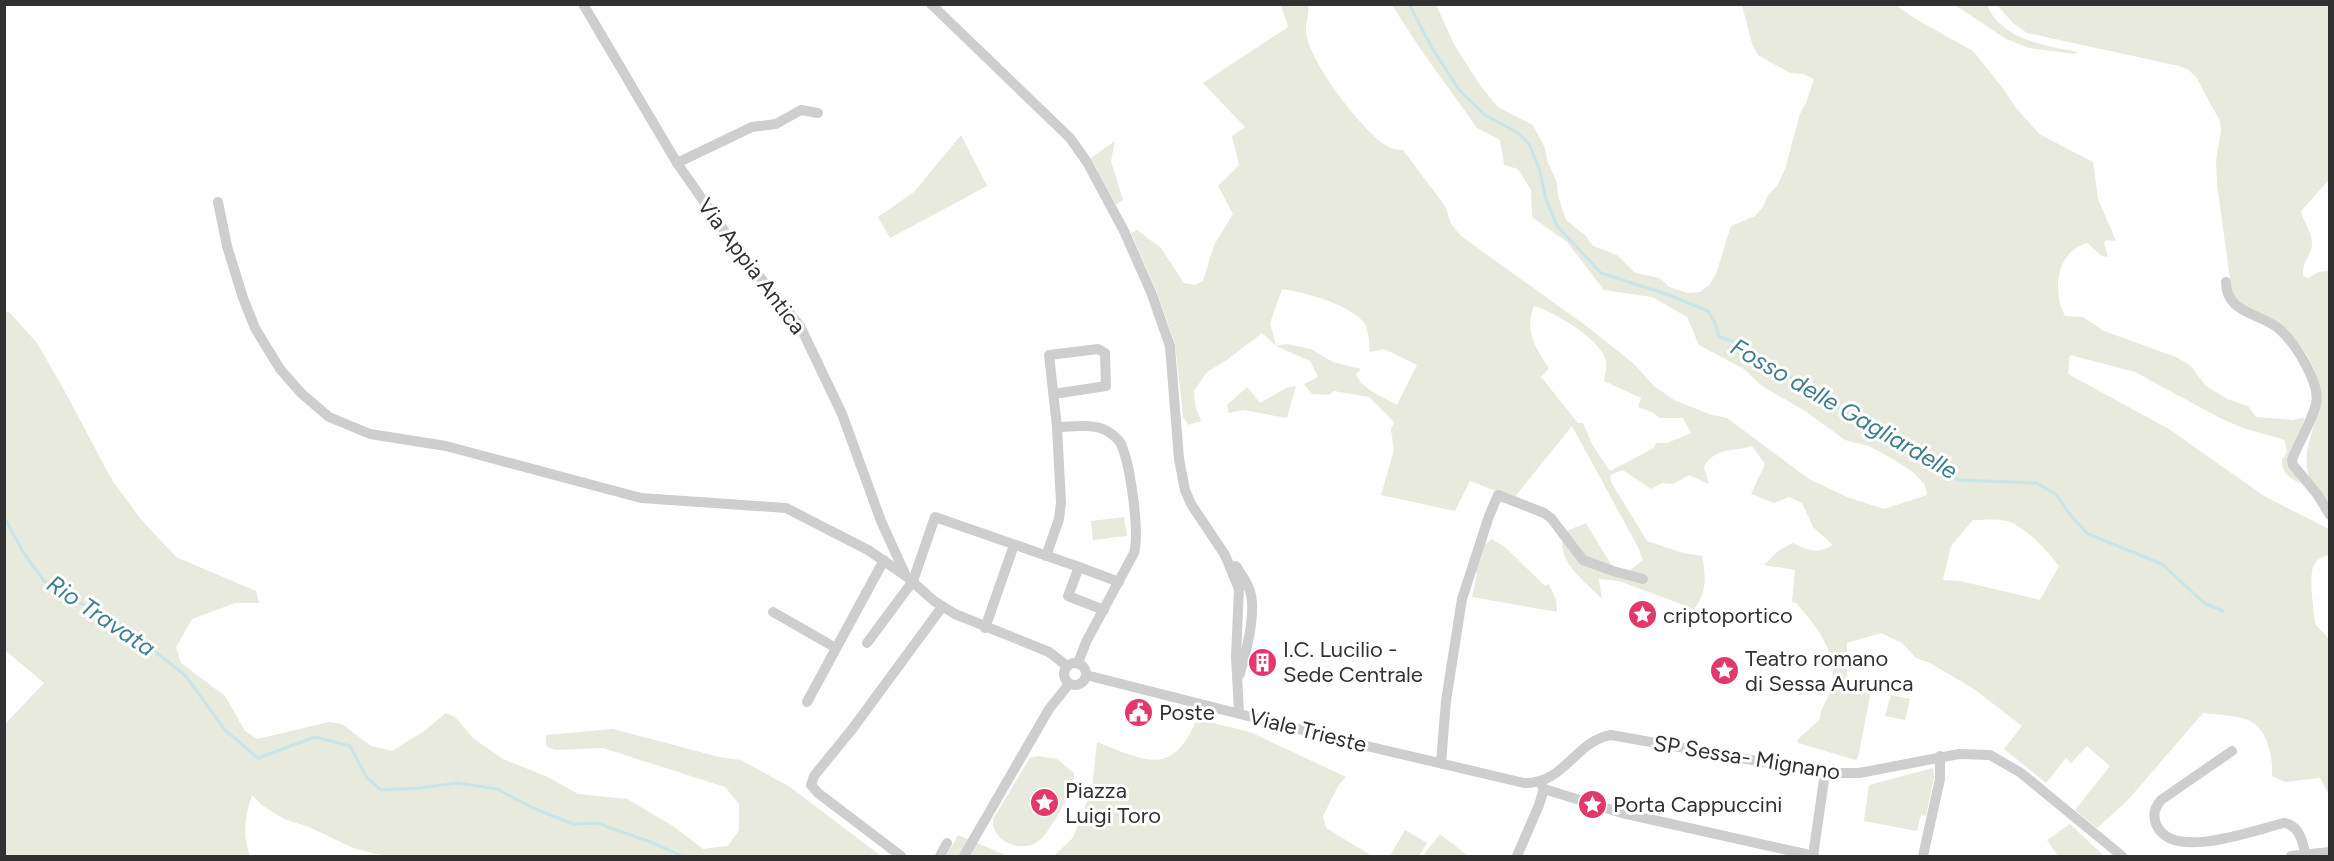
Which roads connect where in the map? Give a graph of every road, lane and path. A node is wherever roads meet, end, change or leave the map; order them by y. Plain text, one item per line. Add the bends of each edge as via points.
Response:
1 (583, 4) edge
2 (931, 4) edge
3 (818, 113) dead end
4 (677, 163) junction
5 (218, 202) dead end
6 (2226, 282) dead end
7 (1054, 394) junction
8 (1057, 427) junction
9 (2330, 515) edge
10 (1014, 545) junction
11 (1046, 556) junction
12 (884, 561) junction
13 (1078, 567) junction
14 (910, 579) junction
15 (1644, 579) dead end
16 (1119, 582) junction
17 (942, 607) junction
18 (1104, 610) junction
19 (773, 612) dead end
20 (985, 628) junction
21 (867, 643) dead end
22 (836, 648) junction
23 (1072, 664) junction
24 (1086, 675) junction
25 (1069, 684) junction
26 (807, 702) dead end
27 (1239, 712) junction
28 (2232, 751) dead end
29 (1940, 756) junction
30 (1441, 763) junction
31 (1825, 773) junction
32 (1538, 785) junction
33 (947, 843) dead end
34 (2330, 852) edge
35 (2305, 854) junction
36 (902, 856) edge
37 (940, 856) edge
38 (963, 856) edge
39 (1517, 856) edge
40 (1813, 856) edge
41 (1923, 856) edge
42 (2122, 856) edge
43 (2291, 856) edge

1 - 4 street, Via Appia Antica
2 - 27 street via 1070,138 1108,199 1151,292 1170,346 1185,490 1247,583 1252,598 1239,681
3 - 4 street via 801,110 776,124 752,127
4 - 14 street, Via Appia Antica via 736,249 803,332 842,414 881,521
5 - 12 street via 239,288 255,328 280,369 329,417 369,434 446,446 641,498 786,508
6 - 9 street via 2230,298 2238,308 2284,333 2313,380 2316,403 2292,460
7 - 7 street via 1049,355 1098,349 1105,353 1106,386
7 - 8 street
8 - 11 street via 1061,503
8 - 16 street via 1095,426 1120,442 1137,531 1134,553
10 - 11 street
10 - 14 street via 935,517
10 - 20 street
11 - 13 street
12 - 14 street
12 - 22 street
13 - 16 street
13 - 18 street via 1068,596
14 - 17 street, Via Appia Antica
14 - 21 street
15 - 30 street via 1582,561 1551,518 1498,495 1462,599
16 - 18 street
17 - 20 street, Via Appia Antica
17 - 36 street via 811,785
18 - 23 street
19 - 22 street
20 - 23 street, Via Appia Antica
22 - 26 street
23 - 24 street via 1085,668
23 - 25 street via 1064,675
24 - 25 street via 1080,684
24 - 27 street, Viale Trieste
25 - 38 street via 1045,716
27 - 30 street, Viale Trieste
28 - 35 street via 2161,800 2154,814 2159,831 2173,841 2196,845 2289,823 2300,836
29 - 31 street, SP Sessa- Mignano via 1859,773
29 - 41 street via 1940,779
29 - 42 street, SP Sessa- Mignano via 1977,753 2001,760
30 - 32 street, Viale Trieste
31 - 32 street, SP Sessa- Mignano via 1611,735 1593,742
31 - 40 street
32 - 39 street via 1536,814
32 - 40 street, Viale Trieste via 1622,813
33 - 37 street
34 - 35 street
35 - 43 street

